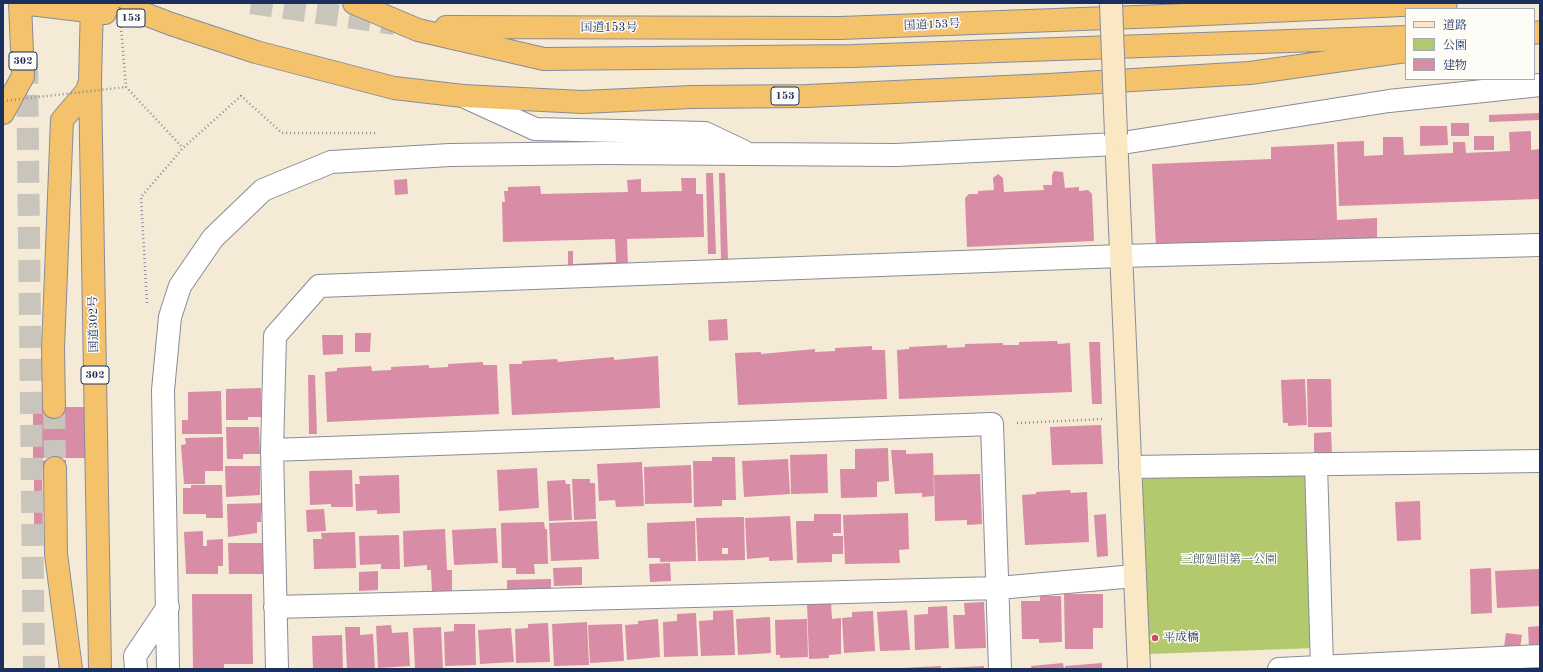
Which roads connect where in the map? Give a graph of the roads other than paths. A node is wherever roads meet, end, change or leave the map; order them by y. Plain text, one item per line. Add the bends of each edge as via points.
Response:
1 (20, 3) edge
2 (118, 3) edge
3 (354, 3) edge
4 (1111, 3) edge
5 (1446, 3) edge
6 (82, 6) edge
7 (171, 24) junction
8 (418, 27) tunnel mouth
9 (1405, 37) edge
10 (1405, 51) edge
11 (90, 81) junction
12 (1540, 85) edge
13 (464, 96) junction
14 (3, 113) edge
15 (1116, 139) junction
16 (750, 154) junction
17 (1540, 246) edge
18 (1121, 256) junction
19 (54, 407) tunnel mouth
20 (272, 450) junction
21 (1540, 461) edge
22 (55, 462) tunnel mouth
23 (1316, 464) junction
24 (1130, 467) junction
25 (1135, 576) junction
26 (998, 588) junction
27 (168, 607) junction
28 (275, 607) junction
29 (1540, 656) edge
30 (1322, 667) junction
31 (71, 669) edge
32 (100, 669) edge
33 (136, 669) edge
34 (168, 669) edge
35 (277, 669) edge
36 (1000, 669) edge
37 (1139, 669) edge
38 (1279, 669) edge

1 - 6 highway, 153
1 - 14 highway, 302 via 23,76
2 - 7 highway, 153
3 - 9 highway via 418,30 544,59 854,56
4 - 15 street, bridge
5 - 8 highway, 国道153号 via 840,28
6 - 7 highway, 153
6 - 11 highway, 国道302号 / 302 via 91,49
7 - 13 highway, 153 via 256,52 394,88
10 - 13 highway, 153 via 1250,73 1049,85 807,96 692,97 582,102
11 - 19 highway via 87,90 62,120 53,349
11 - 32 highway, 国道302号 / 302
12 - 15 street via 1389,101
13 - 16 street via 536,129 706,133
15 - 16 street via 896,154
15 - 18 street
16 - 27 street via 450,155 331,162 263,190 213,238 180,286 170,317 163,390
17 - 18 street
18 - 20 street via 319,286 275,336
18 - 24 street
20 - 26 street via 992,424
20 - 28 street
21 - 23 street
22 - 31 highway via 56,554
23 - 24 street
23 - 30 street
24 - 25 street
25 - 26 street
25 - 37 street
26 - 28 street
26 - 36 street
27 - 33 street via 135,656
27 - 34 street
28 - 35 street
29 - 30 street
30 - 38 street

